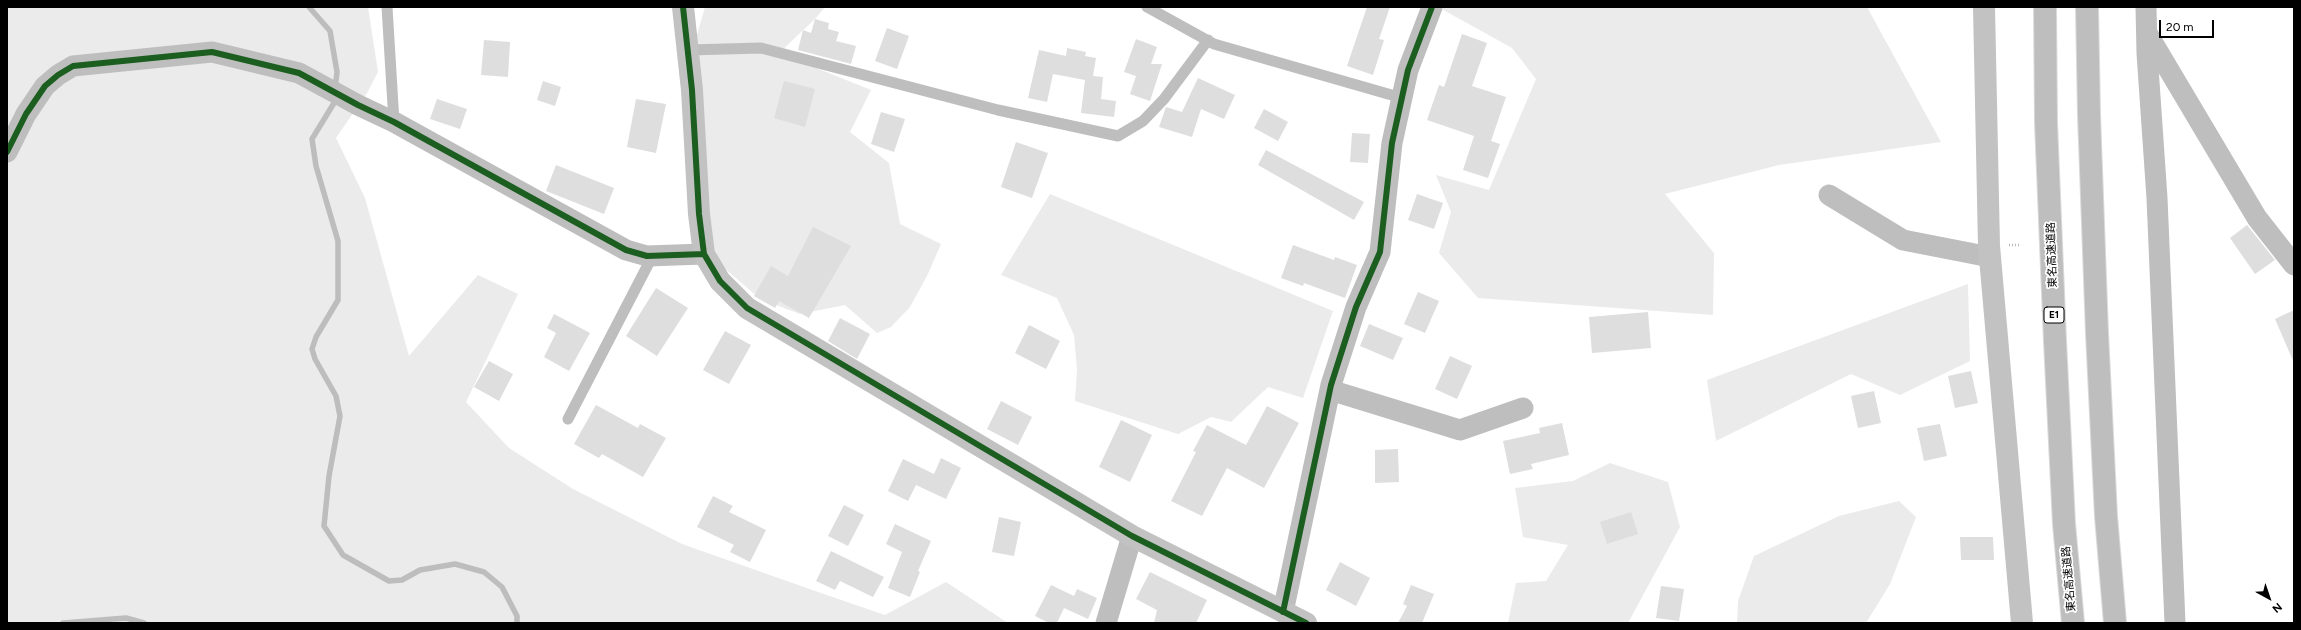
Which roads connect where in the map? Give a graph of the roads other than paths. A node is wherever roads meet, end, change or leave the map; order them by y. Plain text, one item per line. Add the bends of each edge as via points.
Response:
1 (387, 7) edge
2 (683, 7) edge
3 (1147, 7) edge
4 (1432, 7) edge
5 (1984, 7) edge
6 (2045, 7) edge
7 (2087, 7) edge
8 (2146, 7) edge
9 (2146, 31) junction
10 (1208, 40) junction
11 (688, 50) junction
12 (1402, 98) junction
13 (394, 122) junction
14 (7, 152) edge
15 (1829, 195) dead end
16 (704, 254) junction
17 (653, 255) junction
18 (1990, 258) junction
19 (2294, 265) edge
20 (1330, 390) junction
21 (1523, 408) dead end
22 (568, 419) dead end
23 (1132, 536) junction
24 (1283, 612) junction
25 (1106, 623) edge
26 (1306, 623) edge
27 (2022, 623) edge
28 (2073, 623) edge
29 (2115, 623) edge
30 (2175, 623) edge

1 - 13 lane
2 - 11 street
3 - 10 lane
4 - 12 street via 1408,70
5 - 18 street
6 - 28 highway, 東名高速道路 / E1 via 2046,123 2055,341 2064,524
7 - 29 highway via 2097,341 2106,516
8 - 9 street
9 - 19 street via 2257,218
9 - 30 street via 2157,198
10 - 11 lane via 1164,99 1143,121 1118,136 998,110 761,48
10 - 12 lane
11 - 16 street
12 - 20 street via 1392,143 1380,252 1356,307
13 - 14 street via 299,73 212,52 73,66 45,86 26,114
13 - 17 street via 626,250
15 - 18 street via 1903,240
16 - 17 street
16 - 23 street via 720,281 747,308
17 - 22 lane
18 - 27 street
20 - 21 street via 1460,430
20 - 24 street
23 - 24 street
23 - 25 street
24 - 26 street

